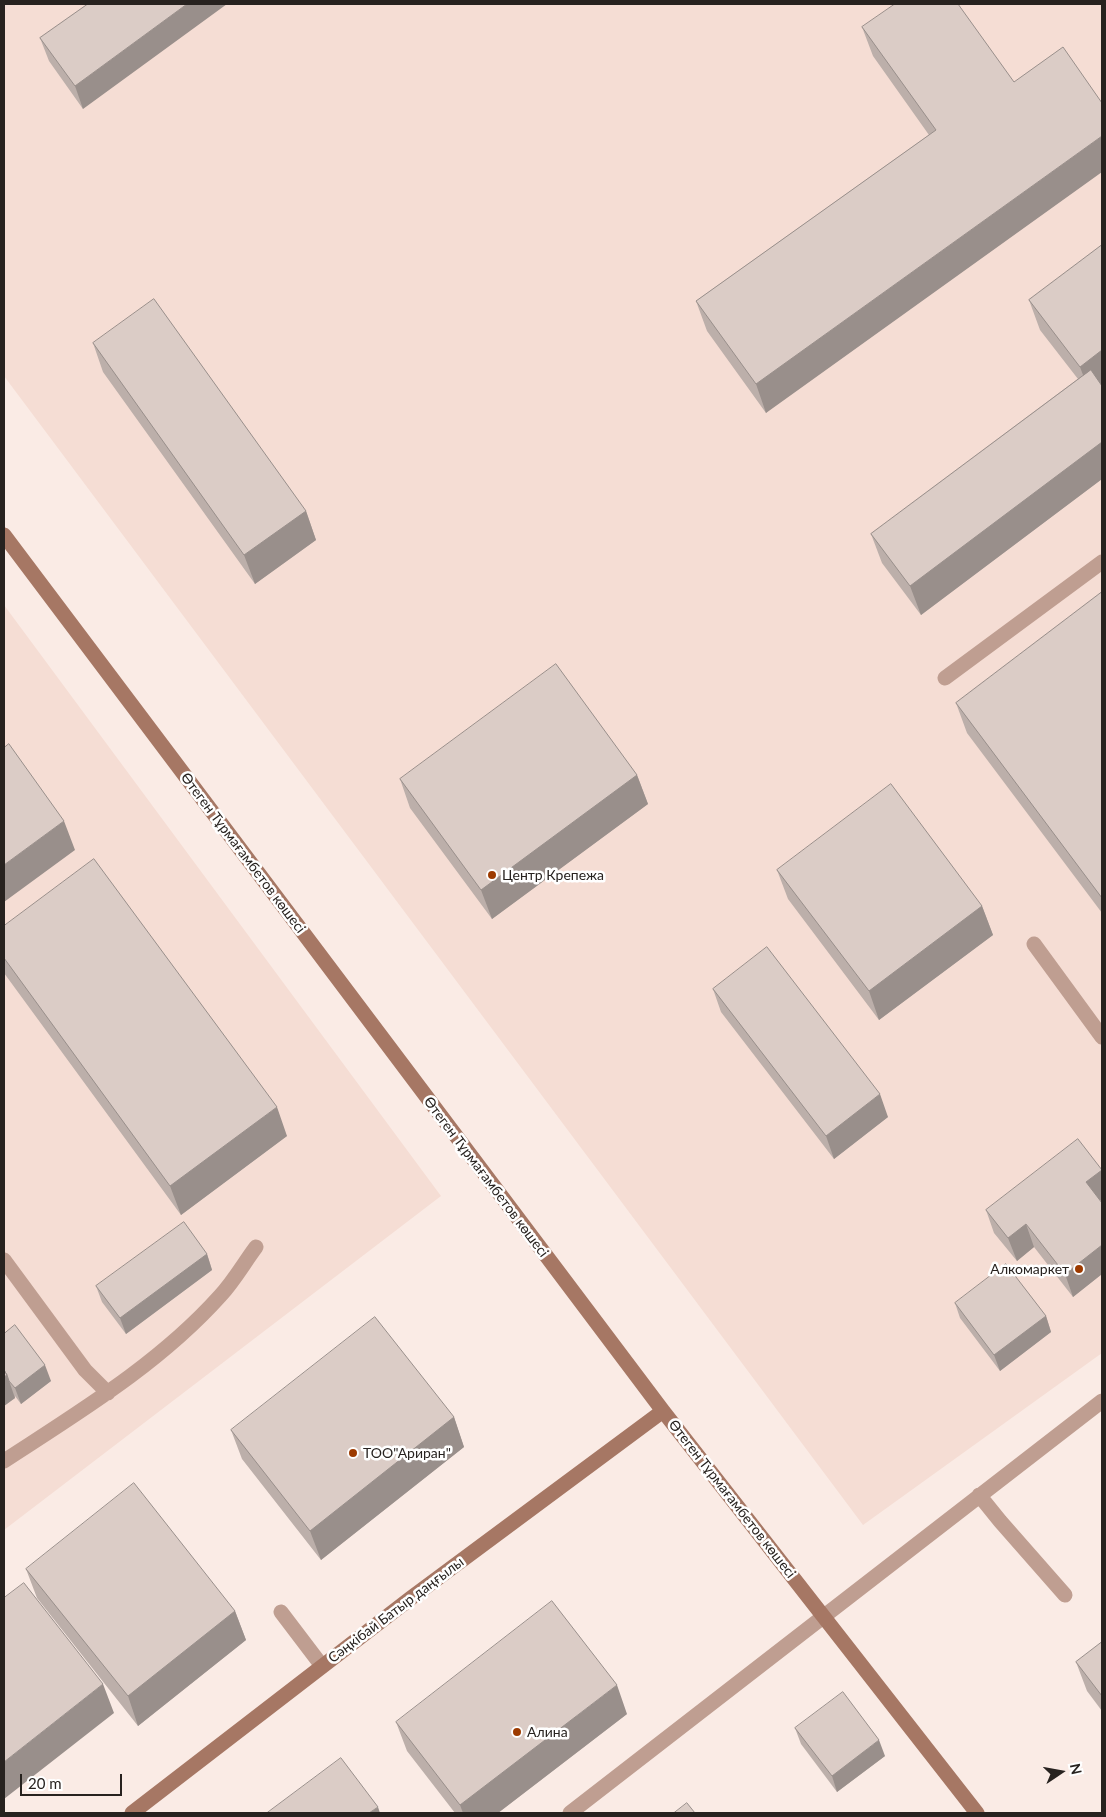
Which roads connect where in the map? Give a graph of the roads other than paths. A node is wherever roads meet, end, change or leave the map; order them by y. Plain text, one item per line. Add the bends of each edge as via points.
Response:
1 (4, 535) edge
2 (1102, 562) edge
3 (946, 678) dead end
4 (1034, 944) dead end
5 (1102, 1037) edge
6 (256, 1247) dead end
7 (4, 1260) edge
8 (108, 1393) junction
9 (1102, 1401) edge
10 (663, 1411) junction
11 (4, 1461) edge
12 (979, 1495) junction
13 (1065, 1595) dead end
14 (280, 1612) dead end
15 (823, 1617) junction
16 (322, 1666) junction
17 (132, 1813) edge
18 (570, 1813) edge
19 (977, 1813) edge

1 - 10 street, Өтеген Тұрмағамбетов көшесі
2 - 3 street
4 - 5 street
6 - 8 street via 221,1296
7 - 8 street via 85,1370
8 - 11 street
9 - 12 street
10 - 15 street, Өтеген Тұрмағамбетов көшесі
10 - 16 street, Сәңкібай Батыр даңғылы
12 - 13 street
12 - 15 street
14 - 16 street
15 - 18 street
15 - 19 street, Өтеген Тұрмағамбетов көшесі
16 - 17 street, Сәңкібай Батыр даңғылы

